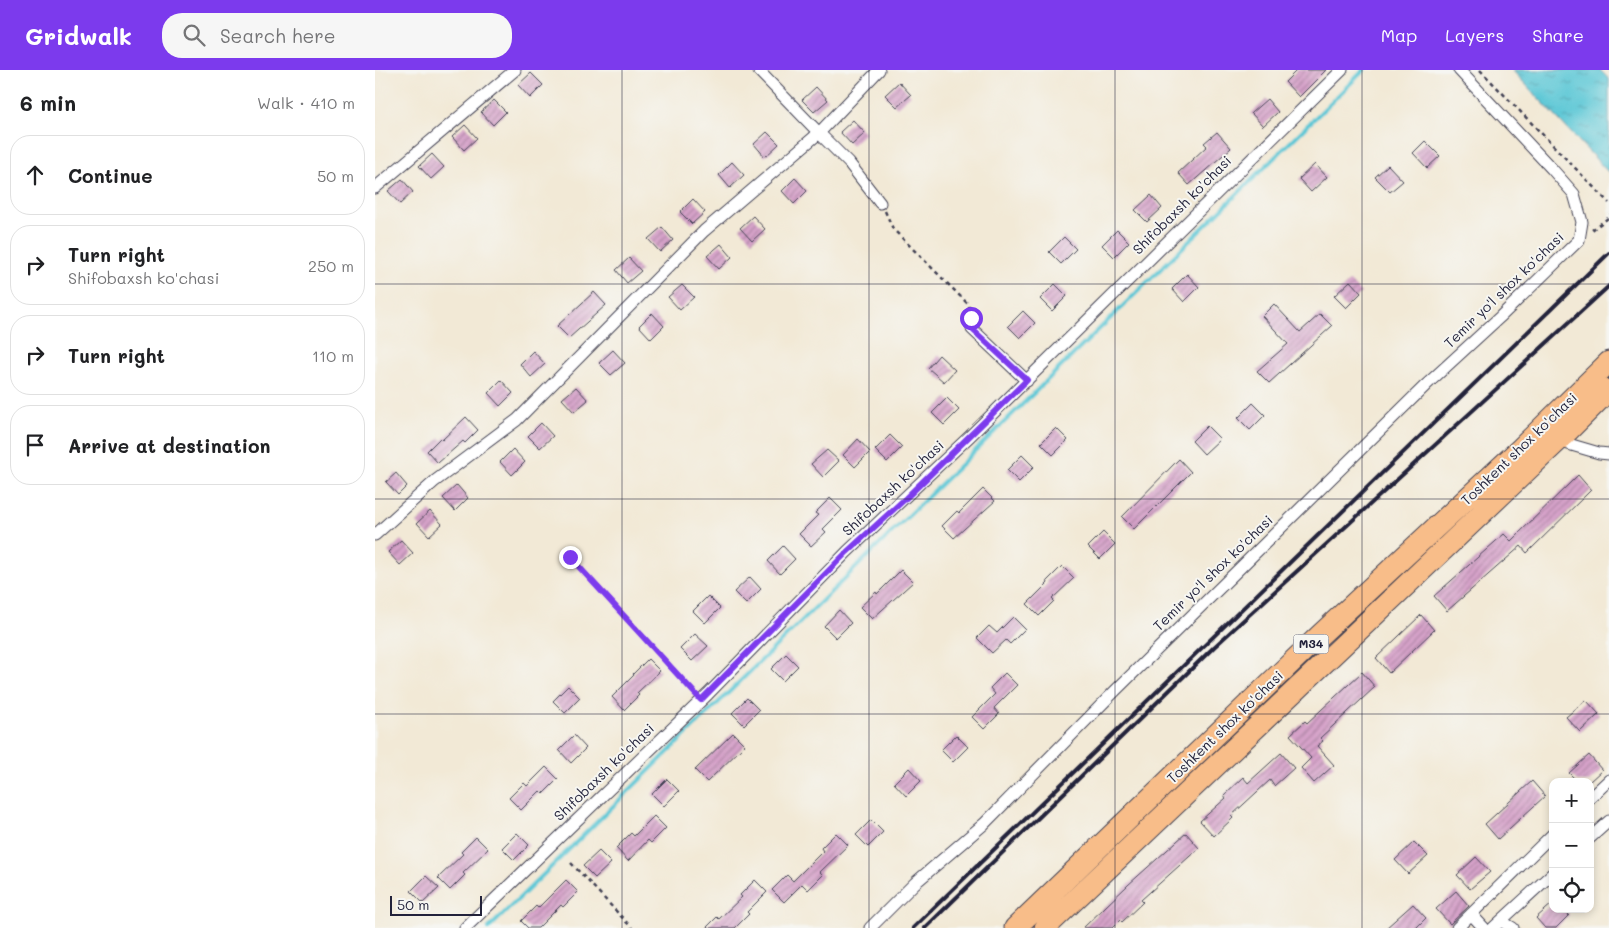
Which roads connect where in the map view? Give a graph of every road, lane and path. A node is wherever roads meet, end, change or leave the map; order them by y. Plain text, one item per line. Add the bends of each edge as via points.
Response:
1 (515, 70) edge
2 (758, 70) edge
3 (879, 70) edge
4 (1342, 70) edge
5 (1459, 70) edge
6 (1480, 70) edge
7 (819, 133) junction
8 (375, 188) edge
9 (880, 203) joint
10 (1609, 203) edge
11 (1609, 214) edge
12 (1579, 240) junction
13 (972, 329) joint
14 (1609, 362) edge
15 (1027, 380) junction
16 (1609, 390) edge
17 (1558, 441) junction
18 (1609, 454) edge
19 (375, 535) edge
20 (570, 557) dead end
21 (701, 700) junction
22 (1609, 780) edge
23 (1594, 794) edge
24 (1609, 821) edge
25 (1594, 834) edge
26 (1549, 838) edge
27 (571, 862) dead end
28 (1549, 877) edge
29 (1471, 914) junction
30 (1497, 924) edge
31 (465, 928) edge
32 (632, 928) edge
33 (870, 928) edge
34 (1015, 928) edge
35 (1045, 928) edge
36 (1457, 928) edge
37 (1484, 928) edge
38 (1513, 928) edge

1 - 8 street
2 - 7 street
3 - 7 street
4 - 15 street, Shifobaxsh ko'chasi
5 - 12 street via 1574,194 1582,222
6 - 10 path
7 - 9 street via 849,163
7 - 19 street via 704,231 517,420 435,481
9 - 13 path via 893,229 969,305
11 - 12 path
12 - 33 street, Temir yo'l shox ko'chasi via 1121,684 984,824 915,882
13 - 15 street
14 - 34 highway, Toshkent shox ko'chasi / M34
15 - 21 street, Shifobaxsh ko'chasi via 847,552
16 - 17 highway, Toshkent shox ko'chasi / M34
17 - 18 street
17 - 35 highway, Toshkent shox ko'chasi / M34
20 - 21 path
21 - 31 street, Shifobaxsh ko'chasi
22 - 23 street
24 - 25 street
26 - 29 street
27 - 32 path
28 - 30 street
29 - 36 street
29 - 37 street
30 - 38 street

